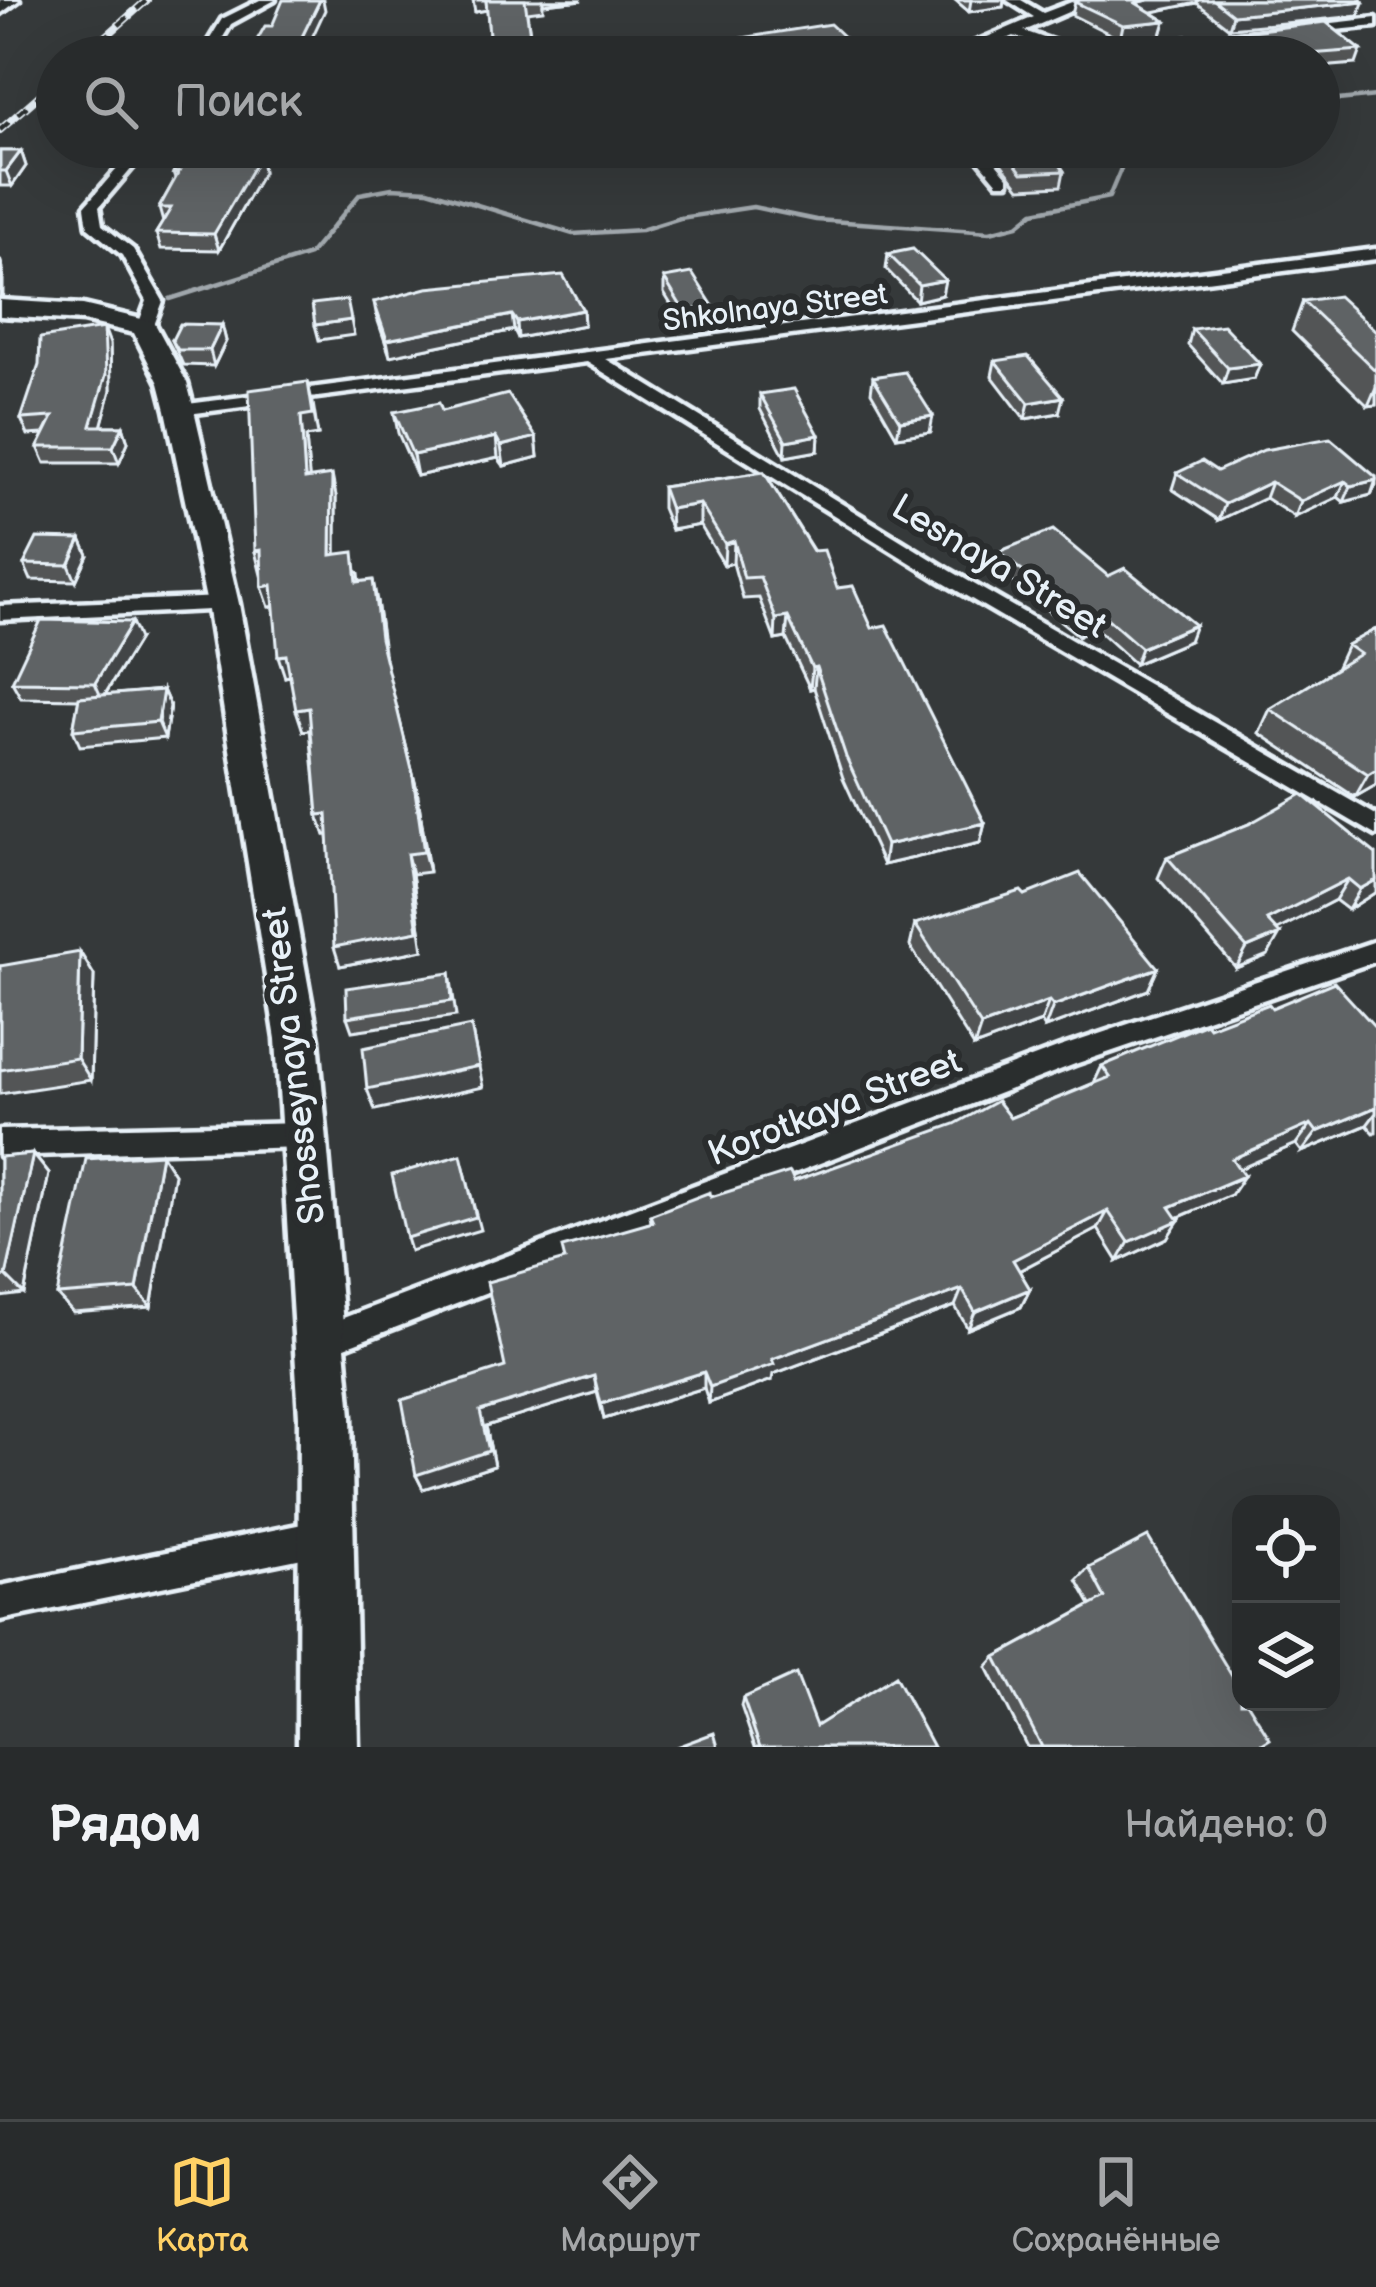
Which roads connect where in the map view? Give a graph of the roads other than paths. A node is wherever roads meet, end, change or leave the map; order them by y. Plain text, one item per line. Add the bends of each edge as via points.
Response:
1 (10, 0) edge
2 (269, 0) edge
3 (1013, 0) edge
4 (1090, 0) edge
5 (0, 8) edge
6 (1364, 8) edge
7 (1042, 17) junction
8 (1376, 20) edge
9 (1016, 32) junction
10 (218, 36) edge
11 (1005, 36) edge
12 (1027, 36) edge
13 (1224, 36) edge
14 (125, 168) edge
15 (993, 168) edge
16 (1003, 180) dead end
17 (1376, 254) edge
18 (0, 308) edge
19 (146, 328) junction
20 (592, 358) junction
21 (180, 410) junction
22 (223, 604) junction
23 (0, 613) edge
24 (1373, 821) edge
25 (1376, 951) edge
26 (303, 1135) junction
27 (0, 1143) edge
28 (322, 1341) junction
29 (330, 1536) junction
30 (0, 1603) edge
31 (328, 1747) edge

1 - 5 main road
2 - 10 street via 226,22
3 - 7 street
4 - 7 street
6 - 8 street
7 - 9 street
8 - 13 street
9 - 11 street
9 - 12 street
14 - 19 street via 92,206 94,227 128,252 155,301
15 - 16 street
17 - 20 street, Shkolnaya Street
18 - 19 main road via 83,313
19 - 21 main road, Shosseynaya Street
20 - 21 street, Shkolnaya Street
20 - 24 street, Lesnaya Street via 944,575
21 - 22 main road, Shosseynaya Street
22 - 23 street
22 - 26 main road, Shosseynaya Street via 297,1039
25 - 28 street, Korotkaya Street via 1069,1055
26 - 27 street
26 - 28 main road, Shosseynaya Street
28 - 29 main road, Shosseynaya Street
29 - 30 street
29 - 31 main road, Shosseynaya Street

